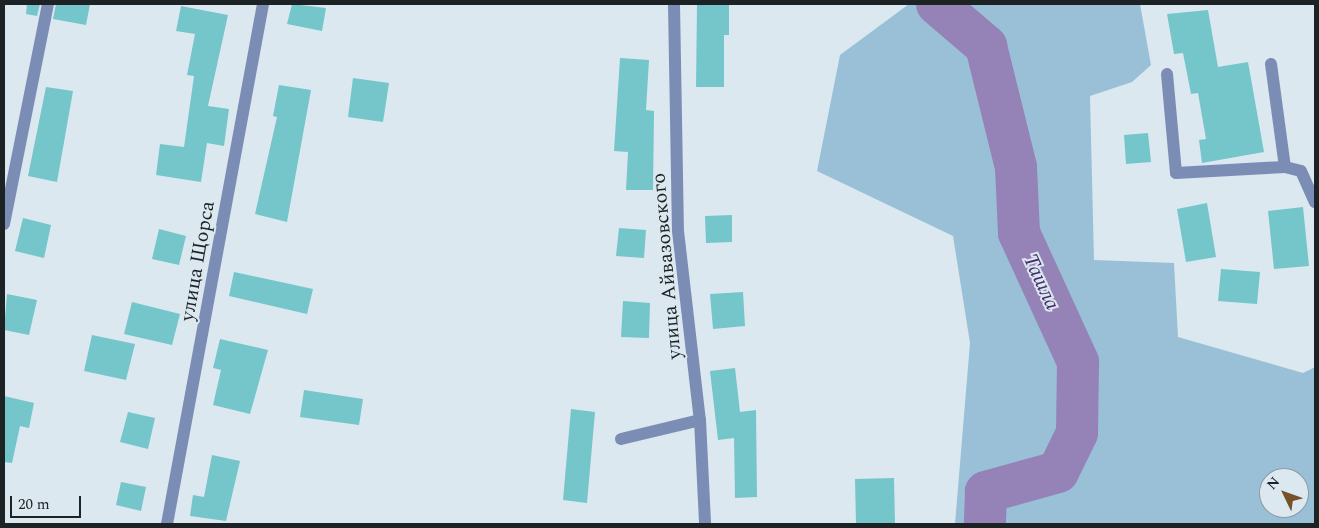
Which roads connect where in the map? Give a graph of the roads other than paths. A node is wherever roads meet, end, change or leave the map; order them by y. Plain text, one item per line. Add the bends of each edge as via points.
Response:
1 (48, 4) edge
2 (262, 4) edge
3 (674, 4) edge
4 (1271, 64) dead end
5 (1167, 74) dead end
6 (1285, 167) junction
7 (1315, 202) edge
8 (4, 224) edge
9 (700, 420) junction
10 (621, 439) dead end
11 (166, 524) edge
12 (705, 524) edge

1 - 8 street
2 - 11 street, улица Щорса via 204,338
3 - 9 street, улица Айвазовского via 678,231
4 - 6 street
5 - 6 street via 1176,173
6 - 7 street via 1300,171
9 - 10 street
9 - 12 street, улица Айвазовского

